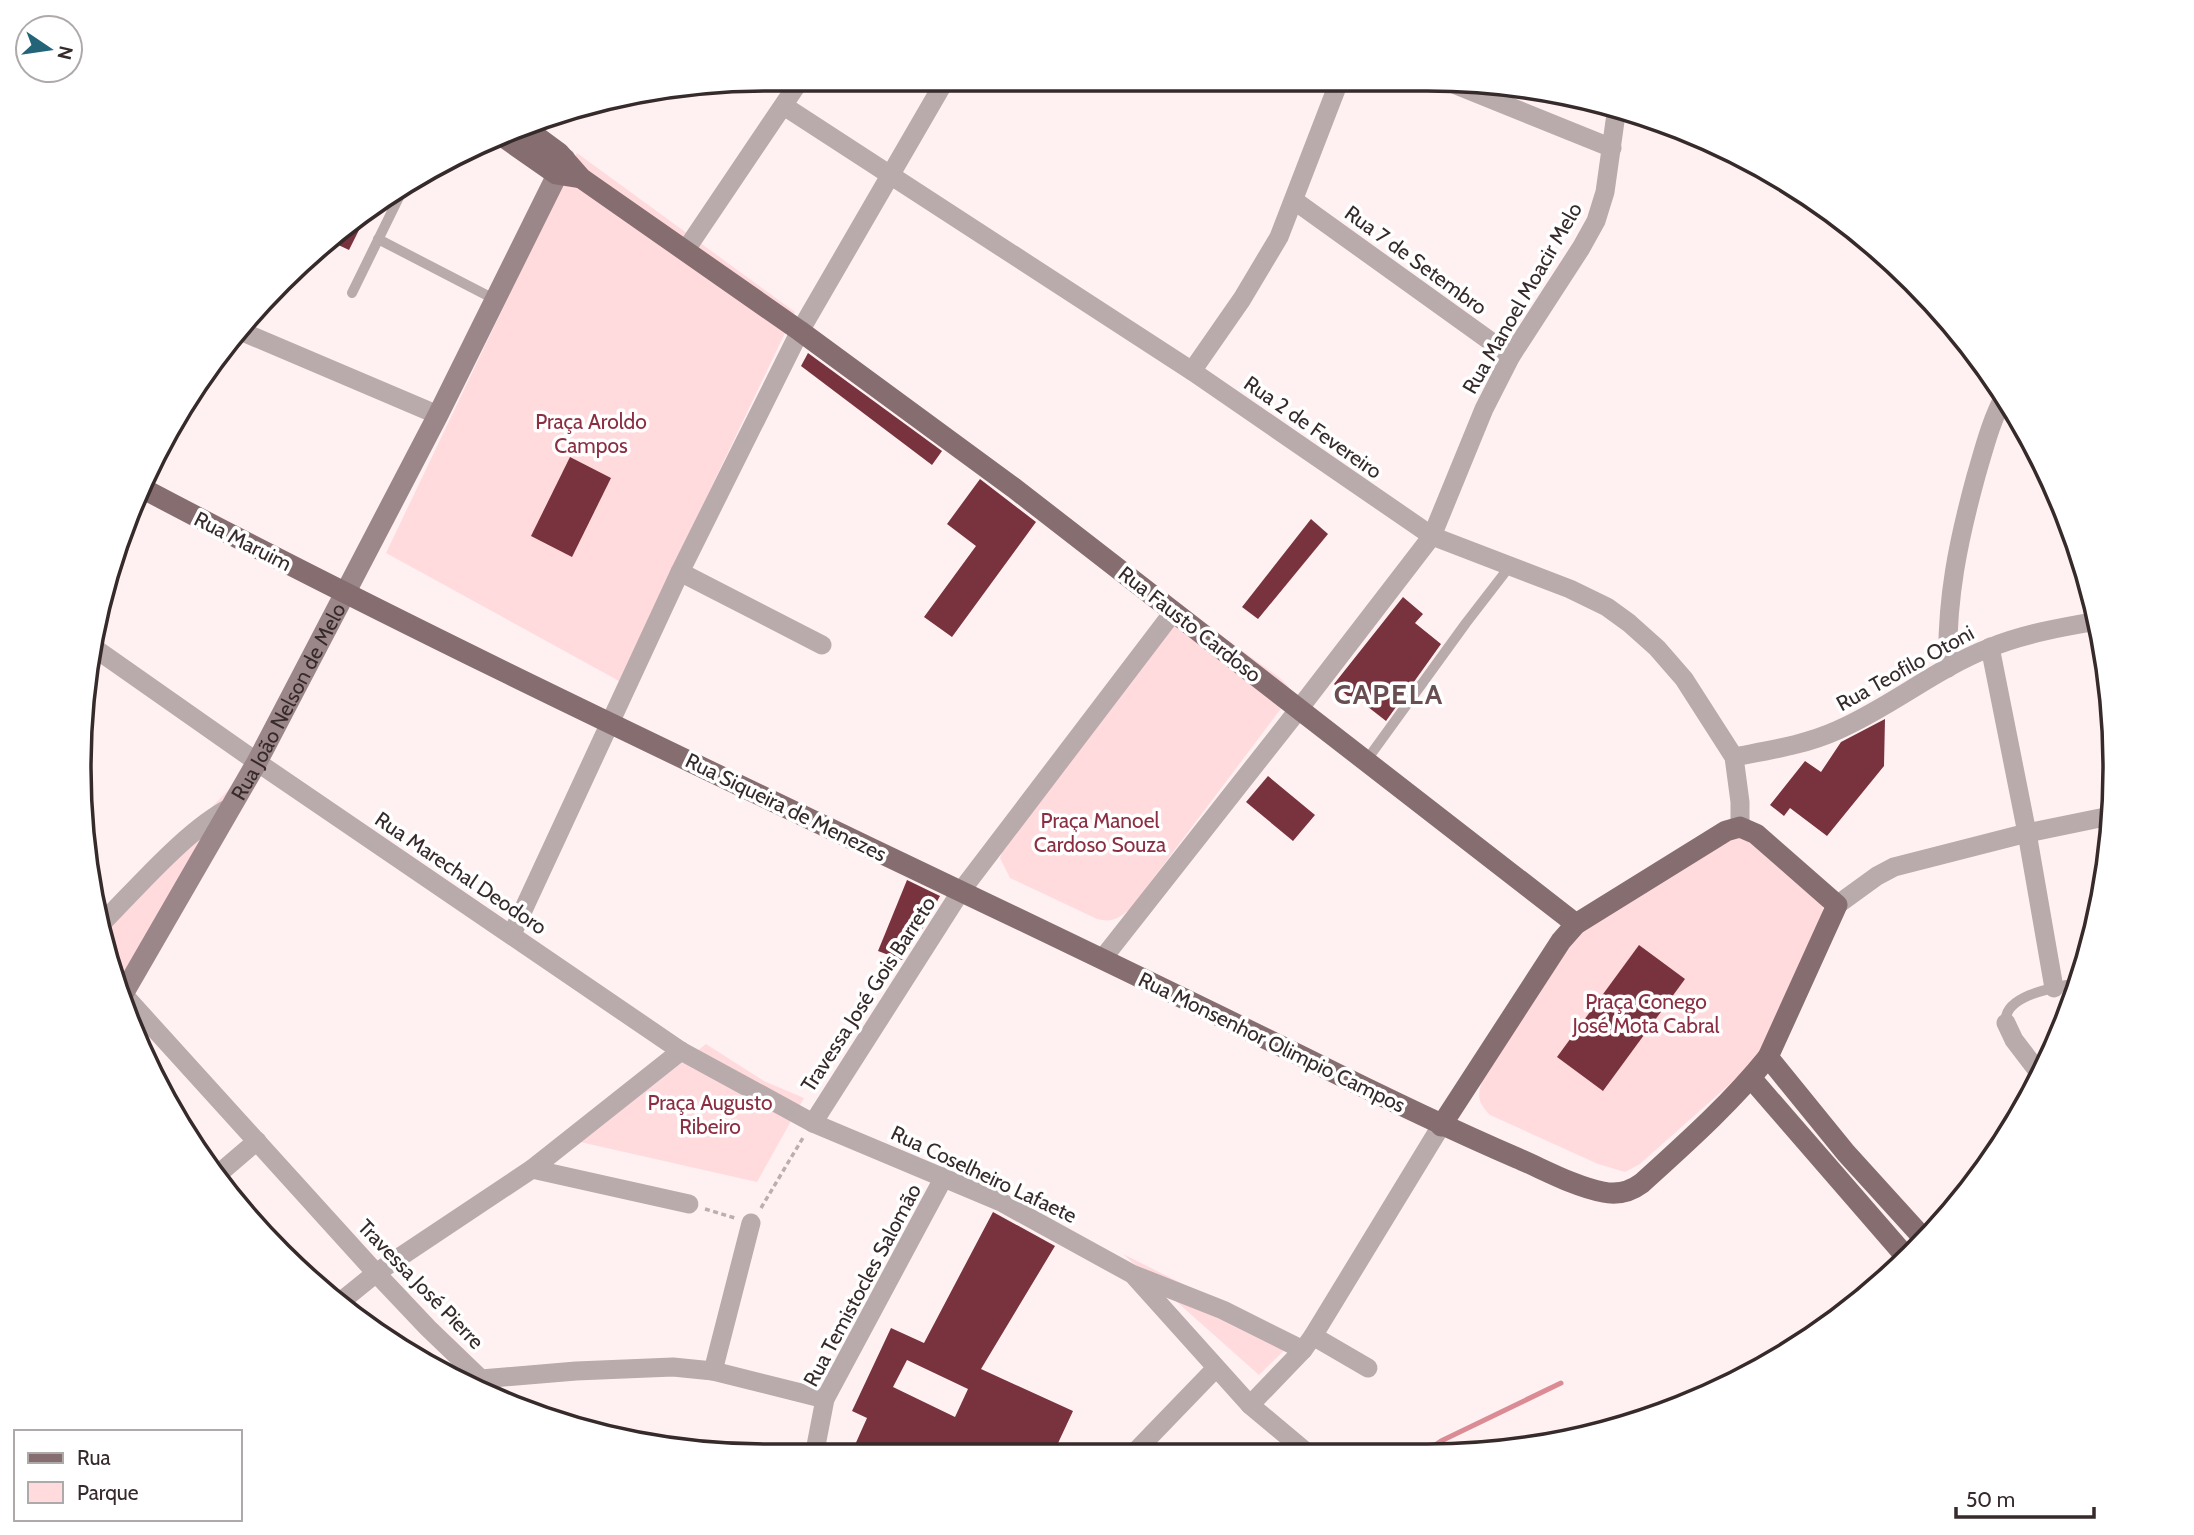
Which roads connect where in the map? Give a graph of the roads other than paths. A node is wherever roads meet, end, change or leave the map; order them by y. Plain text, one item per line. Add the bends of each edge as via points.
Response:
1 (793, 91) edge
2 (939, 91) edge
3 (1335, 91) edge
4 (1474, 92) edge
5 (784, 106) junction
6 (1616, 118) edge
7 (530, 134) edge
8 (512, 141) edge
9 (1612, 148) junction
10 (560, 166) junction
11 (891, 175) junction
12 (1294, 201) junction
13 (396, 202) edge
14 (378, 239) junction
15 (685, 251) junction
16 (352, 293) dead end
17 (494, 299) junction
18 (800, 331) junction
19 (248, 334) edge
20 (1511, 356) junction
21 (1192, 371) junction
22 (1999, 409) edge
23 (438, 415) junction
24 (150, 492) edge
25 (1432, 536) junction
26 (1511, 565) junction
27 (680, 572) junction
28 (346, 594) junction
29 (1174, 611) junction
30 (2087, 623) edge
31 (822, 645) dead end
32 (1990, 647) junction
33 (101, 653) edge
34 (1948, 668) junction
35 (1299, 709) junction
36 (611, 723) junction
37 (1734, 757) junction
38 (1366, 761) junction
39 (257, 762) junction
40 (231, 807) junction
41 (2101, 818) edge
42 (1740, 827) junction
43 (2027, 833) junction
44 (961, 891) junction
45 (1838, 905) junction
46 (108, 917) edge
47 (1576, 924) junction
48 (512, 934) junction
49 (1103, 958) junction
50 (2067, 985) edge
51 (127, 986) edge
52 (2054, 988) junction
53 (135, 1007) edge
54 (2006, 1023) joint
55 (681, 1051) junction
56 (1768, 1057) junction
57 (2034, 1066) edge
58 (1751, 1078) junction
59 (813, 1123) junction
60 (1441, 1126) junction
61 (257, 1141) junction
62 (224, 1169) edge
63 (532, 1169) junction
64 (944, 1177) junction
65 (689, 1204) road end
66 (751, 1223) road end
67 (1918, 1232) edge
68 (1900, 1250) edge
69 (376, 1273) junction
70 (1132, 1274) junction
71 (347, 1297) edge
72 (1308, 1343) junction
73 (1216, 1368) junction
74 (1368, 1368) dead end
75 (713, 1371) junction
76 (473, 1376) edge
77 (489, 1384) edge
78 (825, 1399) junction
79 (1250, 1405) junction
80 (816, 1444) edge
81 (1143, 1444) edge
82 (1297, 1444) edge

1 - 5 street
2 - 11 street
3 - 12 street
4 - 9 street
5 - 11 street, Rua 2 de Fevereiro
5 - 15 street
6 - 9 street, Rua Manoel Moacir Melo
7 - 10 main road
8 - 10 main road
9 - 20 street, Rua Manoel Moacir Melo via 1596,221
10 - 15 main road
10 - 17 street
11 - 18 street
11 - 21 street, Rua 2 de Fevereiro
12 - 20 street, Rua 7 de Setembro
12 - 21 street via 1263,266
13 - 14 lane
14 - 16 lane
14 - 17 lane
15 - 18 main road
17 - 23 street
18 - 27 street
18 - 29 main road, Rua Fausto Cardoso
19 - 23 street
20 - 25 street, Rua Manoel Moacir Melo via 1484,408
21 - 25 street, Rua 2 de Fevereiro
22 - 34 street via 1984,447 1951,581
23 - 28 street
24 - 28 main road, Rua Maruim
25 - 26 street, Rua 2 de Fevereiro
25 - 35 street, Rua Manoel Moacir Melo
26 - 37 street, Rua 2 de Fevereiro via 1607,607 1629,623 1684,680
26 - 38 lane
27 - 31 street
27 - 36 street
28 - 36 main road
28 - 39 street, Rua João Nelson de Melo
29 - 35 main road, Rua Fausto Cardoso
29 - 44 street
30 - 32 street, Rua Teofilo Otoni
32 - 34 street, Rua Teofilo Otoni
32 - 43 street
33 - 39 street, Rua Marechal Deodoro
34 - 37 street, Rua Teofilo Otoni via 1836,731 1800,745
35 - 38 main road, Rua Fausto Cardoso
35 - 49 street
36 - 44 main road, Rua Siqueira de Menezes
36 - 48 street
37 - 42 street, Rua 2 de Fevereiro
38 - 47 main road, Rua Fausto Cardoso
39 - 40 street, Rua João Nelson de Melo
39 - 48 street, Rua Marechal Deodoro
40 - 46 street, Rua João Nelson de Melo via 198,829
40 - 51 street, Rua João Nelson de Melo
41 - 43 street
42 - 45 main road via 1756,834
42 - 47 main road
43 - 45 street via 1894,867
43 - 52 street
44 - 49 main road
44 - 59 street, Travessa José Gois Barreto
45 - 56 main road
47 - 60 main road
48 - 55 street, Rua Marechal Deodoro
49 - 60 main road, Rua Monsenhor Olimpio Campos
50 - 52 lane
52 - 54 lane via 2012,1004
53 - 61 street, Travessa José Pierre
54 - 57 street
55 - 59 street, Rua Marechal Deodoro
55 - 63 street
56 - 58 main road
56 - 67 main road
58 - 60 main road via 1642,1183 1621,1193 1592,1189
58 - 68 main road
59 - 64 street, Rua Coselheiro Lafaete
60 - 72 street
61 - 62 street
61 - 69 street, Travessa José Pierre
63 - 65 street
63 - 69 street
64 - 70 street, Rua Coselheiro Lafaete via 1013,1208
64 - 78 street, Rua Temistocles Salomão
66 - 75 street
69 - 71 street
69 - 76 street, Travessa José Pierre
70 - 72 street
70 - 73 street
72 - 74 street
72 - 79 street
73 - 79 street
73 - 81 street
75 - 77 street, Travessa José Pierre via 673,1367 576,1371
75 - 78 street, Travessa José Pierre
78 - 80 street, Rua Temistocles Salomão
79 - 82 street

